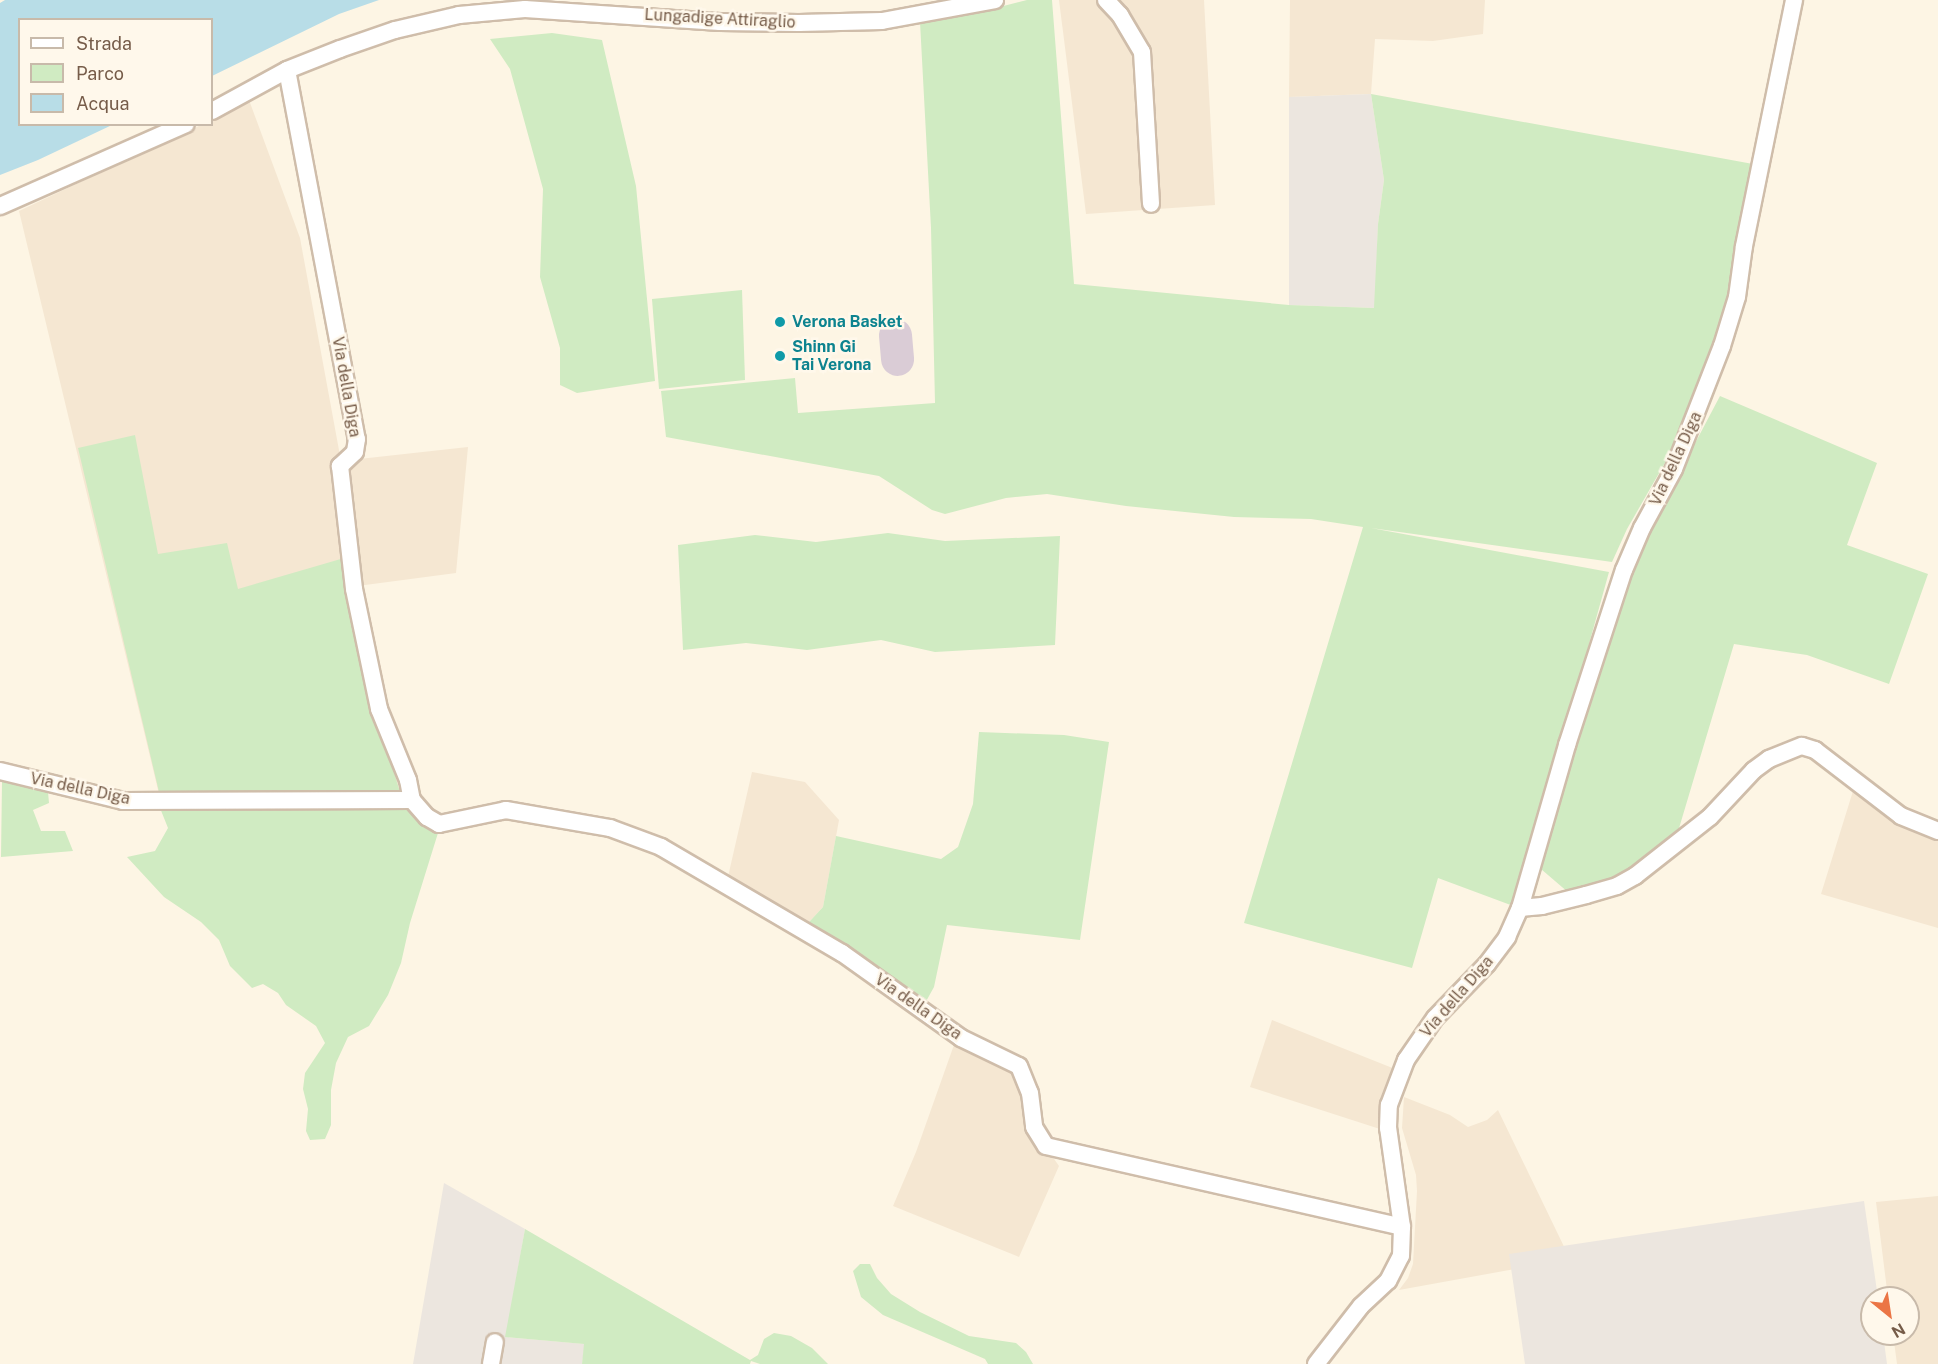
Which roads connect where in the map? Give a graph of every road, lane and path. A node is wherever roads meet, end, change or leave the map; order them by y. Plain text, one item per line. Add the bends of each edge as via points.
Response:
1 (995, 0) edge
2 (1106, 0) edge
3 (1794, 0) edge
4 (287, 70) junction
5 (213, 110) edge
6 (181, 126) edge
7 (1151, 204) dead end
8 (0, 206) edge
9 (0, 771) edge
10 (412, 800) junction
11 (1938, 831) edge
12 (1520, 908) junction
13 (1402, 1227) junction
14 (495, 1342) dead end
15 (491, 1364) edge
16 (1316, 1364) edge

1 - 4 street, Lungadige Attiraglio via 882,21 811,23 720,22 525,9 459,15 395,30
2 - 7 street via 1142,52
3 - 12 street, Via della Diga via 1737,297 1700,408 1620,580
4 - 5 street, Lungadige Attiraglio
4 - 10 street, Via della Diga via 357,440 355,452 340,466 354,589 379,709 408,780
6 - 8 street
9 - 10 street, Via della Diga via 123,801
10 - 13 street, Via della Diga via 439,824 506,810 610,828 661,847 842,953 960,1038 1019,1066 1030,1093 1034,1126 1046,1146
11 - 12 street via 1901,816 1815,750 1802,746 1769,759 1754,770 1710,817 1635,876 1586,895
12 - 13 street, Via della Diga via 1507,937 1435,1018 1406,1060 1389,1105 1388,1128
13 - 16 street, Via della Diga via 1401,1256 1388,1281 1360,1306
14 - 15 street

